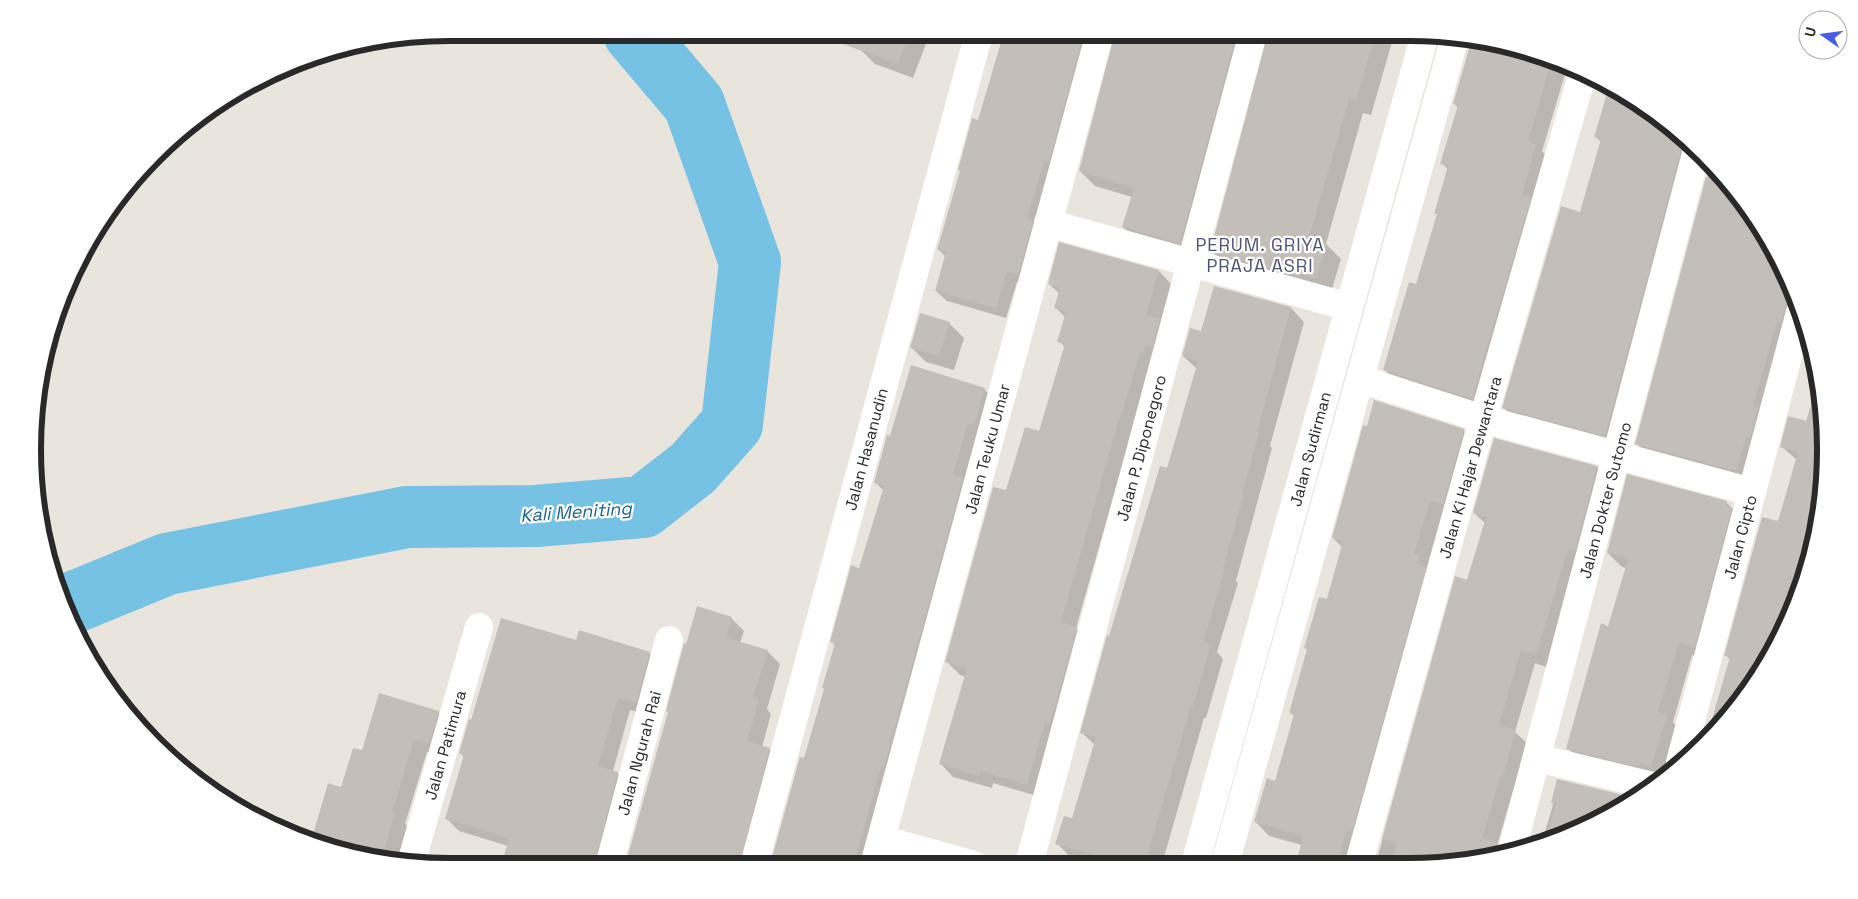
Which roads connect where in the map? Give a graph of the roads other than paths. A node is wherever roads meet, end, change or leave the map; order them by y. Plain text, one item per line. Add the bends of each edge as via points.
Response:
1 (977, 41) edge
2 (1098, 41) edge
3 (1251, 41) edge
4 (1423, 42) edge
5 (1453, 44) edge
6 (1581, 79) edge
7 (1695, 159) edge
8 (1048, 223) junction
9 (1192, 262) junction
10 (1349, 307) junction
11 (1797, 324) edge
12 (1360, 379) junction
13 (1483, 419) junction
14 (1617, 454) junction
15 (1752, 492) junction
16 (480, 627) dead end
17 (669, 640) dead end
18 (1683, 751) edge
19 (1537, 758) junction
20 (1643, 783) edge
21 (881, 839) junction
22 (1514, 844) edge
23 (413, 856) edge
24 (611, 858) edge
25 (756, 858) edge
26 (876, 858) edge
27 (949, 858) edge
28 (1031, 858) edge
29 (1197, 858) edge
30 (1227, 858) edge
31 (1360, 858) edge

1 - 25 street, Jalan Hasanudin
2 - 8 street, Jalan Teuku Umar
3 - 9 street, Jalan P. Diponegoro
4 - 10 street, Jalan Sudirman
5 - 12 street
6 - 13 street, Jalan Ki Hajar Dewantara
7 - 14 street, Jalan Dokter Sutomo
8 - 9 street
8 - 21 street, Jalan Teuku Umar
9 - 10 street
9 - 28 street, Jalan P. Diponegoro
10 - 29 street, Jalan Sudirman
11 - 15 street, Jalan Cipto
12 - 13 street
12 - 30 street
13 - 14 street
13 - 31 street, Jalan Ki Hajar Dewantara
14 - 15 street
14 - 19 street, Jalan Dokter Sutomo
15 - 18 street, Jalan Cipto
16 - 23 street, Jalan Patimura
17 - 24 street, Jalan Ngurah Rai
19 - 20 street
19 - 22 street, Jalan Dokter Sutomo
21 - 26 street, Jalan Teuku Umar
21 - 27 street

